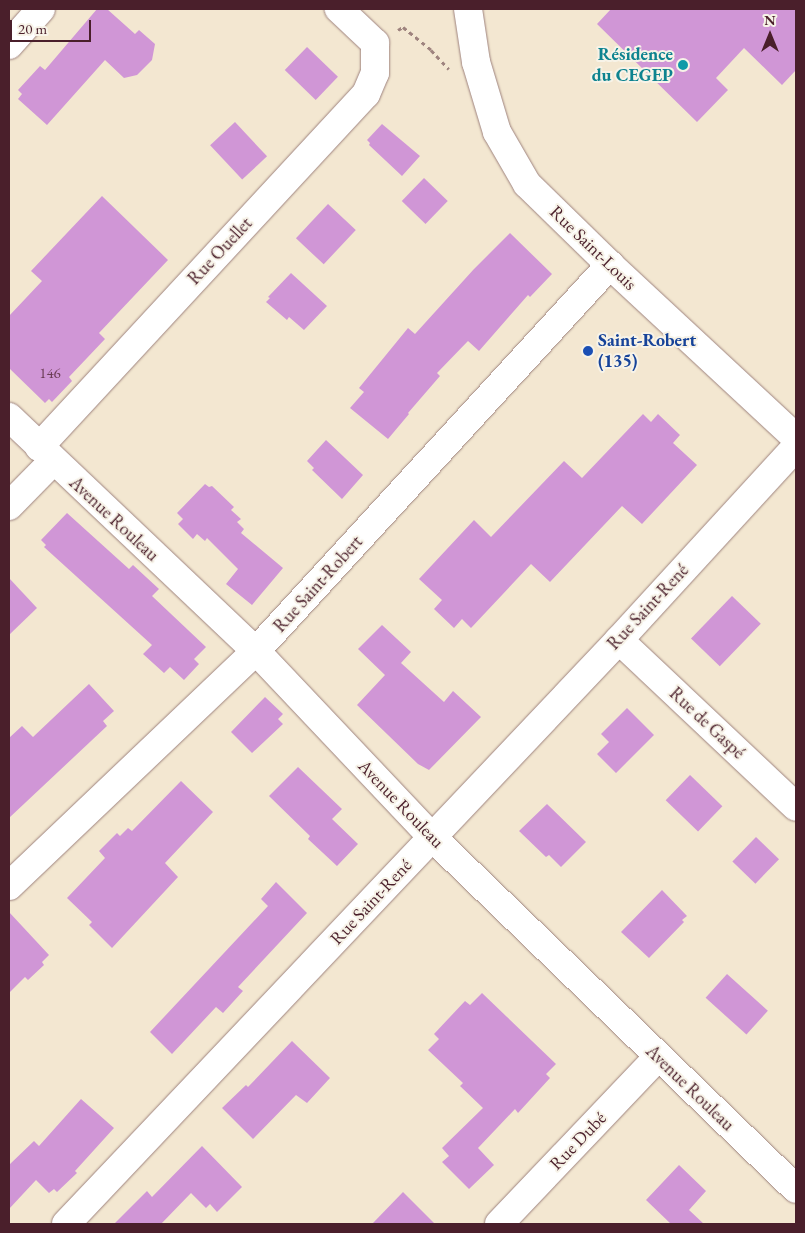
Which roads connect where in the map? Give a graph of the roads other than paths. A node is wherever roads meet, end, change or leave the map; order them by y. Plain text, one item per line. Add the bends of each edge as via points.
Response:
1 (41, 9) edge
2 (340, 9) edge
3 (468, 9) edge
4 (9, 45) edge
5 (610, 265) junction
6 (9, 417) edge
7 (796, 438) edge
8 (796, 447) edge
9 (46, 454) junction
10 (9, 506) edge
11 (619, 640) junction
12 (256, 651) junction
13 (796, 807) edge
14 (432, 838) junction
15 (9, 886) edge
16 (658, 1057) junction
17 (796, 1189) edge
18 (66, 1224) edge
19 (499, 1224) edge

1 - 4 street
2 - 9 street, Rue Ouellet via 375,43 375,73 366,94
3 - 5 street, Rue Saint-Louis via 476,62 498,132 528,184
5 - 7 street, Rue Saint-Louis
5 - 12 street, Rue Saint-Robert
6 - 9 street, Avenue Rouleau
8 - 11 street, Rue Saint-René
9 - 10 street, Rue Ouellet
9 - 12 street, Avenue Rouleau
11 - 13 street, Rue de Gaspé
11 - 14 street, Rue Saint-René
12 - 14 street, Avenue Rouleau
12 - 15 street, Rue Saint-Robert
14 - 16 street, Avenue Rouleau
14 - 18 street, Rue Saint-René
16 - 17 street, Avenue Rouleau
16 - 19 street, Rue Dubé

